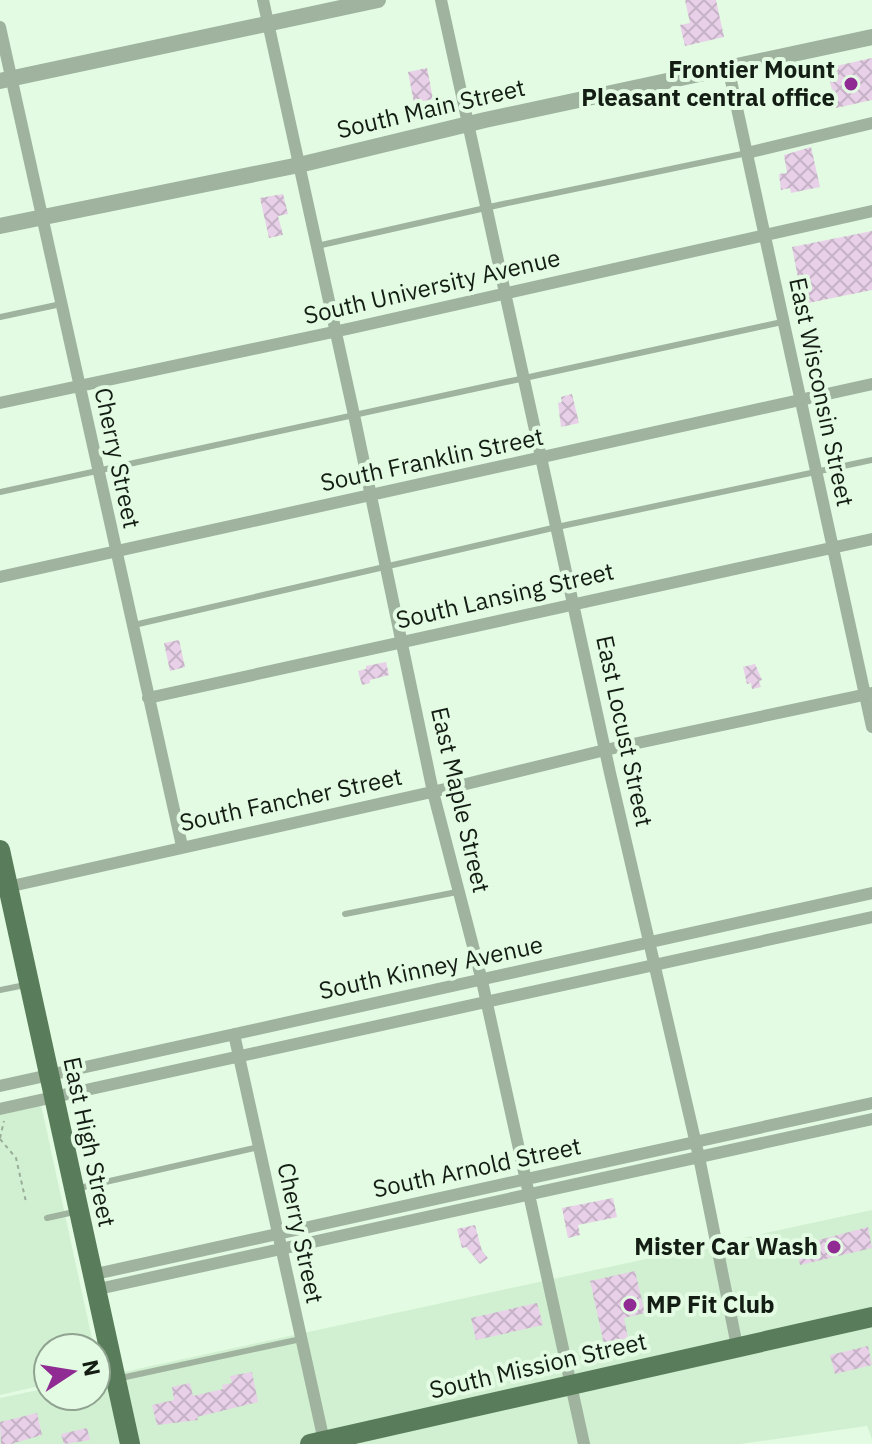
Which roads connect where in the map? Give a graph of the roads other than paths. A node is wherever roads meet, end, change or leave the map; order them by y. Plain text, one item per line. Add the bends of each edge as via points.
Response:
1 (263, 0) edge
2 (378, 0) edge
3 (441, 0) edge
4 (269, 24) junction
5 (0, 27) edge
6 (872, 37) edge
7 (728, 67) junction
8 (6, 79) edge
9 (872, 123) edge
10 (469, 124) junction
11 (747, 153) junction
12 (299, 165) junction
13 (487, 208) junction
14 (872, 211) edge
15 (42, 216) junction
16 (0, 226) edge
17 (766, 235) junction
18 (316, 246) junction
19 (506, 294) junction
20 (61, 304) junction
21 (0, 317) edge
22 (784, 322) junction
23 (336, 331) junction
24 (525, 379) junction
25 (872, 384) edge
26 (78, 386) junction
27 (800, 400) junction
28 (0, 403) edge
29 (354, 415) junction
30 (541, 459) junction
31 (872, 460) edge
32 (97, 471) junction
33 (816, 473) junction
34 (0, 492) edge
35 (370, 495) junction
36 (557, 527) junction
37 (872, 539) edge
38 (832, 548) junction
39 (115, 552) junction
40 (386, 567) junction
41 (0, 577) edge
42 (575, 603) junction
43 (131, 625) junction
44 (402, 642) junction
45 (868, 694) edge
46 (148, 698) junction
47 (872, 727) edge
48 (605, 750) junction
49 (433, 792) junction
50 (182, 846) junction
51 (0, 850) edge
52 (4, 888) edge
53 (457, 892) junction
54 (872, 893) edge
55 (345, 914) dead end
56 (872, 917) edge
57 (648, 942) junction
58 (654, 965) junction
59 (482, 981) junction
60 (28, 984) junction
61 (0, 990) edge
62 (486, 1002) junction
63 (234, 1034) junction
64 (239, 1056) junction
65 (48, 1076) junction
66 (0, 1086) edge
67 (52, 1097) junction
68 (872, 1103) edge
69 (2, 1114) edge
70 (872, 1119) edge
71 (695, 1142) junction
72 (259, 1147) junction
73 (699, 1157) junction
74 (527, 1180) junction
75 (73, 1189) junction
76 (531, 1194) junction
77 (78, 1212) junction
78 (47, 1218) dead end
79 (279, 1233) junction
80 (283, 1249) junction
81 (93, 1282) junction
82 (872, 1317) edge
83 (301, 1339) junction
84 (737, 1346) junction
85 (115, 1379) junction
86 (572, 1385) junction
87 (317, 1443) edge
88 (130, 1444) edge
89 (584, 1444) edge

1 - 4 street, East Maple Street
2 - 4 street
3 - 10 street, East Locust Street
4 - 8 street
4 - 12 street, East Maple Street
5 - 8 street, Cherry Street
6 - 7 street, South Main Street
7 - 10 street, South Main Street
7 - 11 street, East Wisconsin Street
8 - 15 street, Cherry Street
9 - 11 street
10 - 12 street, South Main Street
10 - 13 street, East Locust Street
11 - 13 lane
11 - 17 street, East Wisconsin Street
12 - 15 street, South Main Street
12 - 18 street, East Maple Street
13 - 18 lane
13 - 19 street, East Locust Street
14 - 17 street, South University Avenue
15 - 16 street, South Main Street
15 - 20 street, Cherry Street
17 - 19 street, South University Avenue
17 - 22 street, East Wisconsin Street
18 - 23 street, East Maple Street
19 - 23 street, South University Avenue
19 - 24 street, East Locust Street
20 - 21 lane
20 - 26 street, Cherry Street
22 - 24 lane
22 - 27 street, East Wisconsin Street
23 - 26 street, South University Avenue
23 - 29 street, East Maple Street
24 - 29 lane
24 - 30 street, East Locust Street
25 - 27 street, South Franklin Street
26 - 28 street, South University Avenue
26 - 32 street, Cherry Street
27 - 30 street, South Franklin Street
27 - 33 street, East Wisconsin Street
29 - 32 lane
29 - 35 street, East Maple Street
30 - 35 street, South Franklin Street
30 - 36 street, East Locust Street
31 - 33 lane
32 - 34 lane
32 - 39 street, Cherry Street
33 - 36 lane
33 - 38 street, East Wisconsin Street
35 - 39 street, South Franklin Street
35 - 40 street, East Maple Street
36 - 40 lane
36 - 42 street, East Locust Street
37 - 38 street, South Lansing Street
38 - 42 street, South Lansing Street
38 - 45 street, East Wisconsin Street
39 - 41 street, South Franklin Street
39 - 43 street, Cherry Street
40 - 43 lane
40 - 44 street, East Maple Street
42 - 44 street, South Lansing Street
42 - 48 street, East Locust Street
43 - 46 street, Cherry Street
44 - 46 street, South Lansing Street
44 - 49 street, East Maple Street
45 - 47 street, East Wisconsin Street
45 - 48 street, South Fancher Street
46 - 50 street, Cherry Street
48 - 49 street, South Fancher Street
48 - 57 street, East Locust Street
49 - 50 street, South Fancher Street
49 - 53 street, East Maple Street
50 - 52 street, South Fancher Street
51 - 52 main road, East High Street
52 - 60 main road, East High Street
53 - 55 lane
53 - 59 street, East Maple Street
54 - 57 street, South Kinney Avenue
56 - 58 street, South Kinney Avenue
57 - 58 street, East Locust Street
57 - 59 street, South Kinney Avenue
58 - 62 street, South Kinney Avenue
58 - 71 street, East Locust Street
59 - 62 street, East Maple Street
59 - 63 street, South Kinney Avenue
60 - 61 lane
60 - 65 main road, East High Street
62 - 64 street, South Kinney Avenue
62 - 74 street, East Maple Street
63 - 64 street, Cherry Street
63 - 65 street, South Kinney Avenue
64 - 67 street, South Kinney Avenue
64 - 72 street, Cherry Street
65 - 66 street, South Kinney Avenue
65 - 67 main road, East High Street
67 - 69 street, South Kinney Avenue
67 - 75 main road, East High Street
68 - 71 street, South Arnold Street
70 - 73 street, South Arnold Street
71 - 73 street, East Locust Street
71 - 74 street, South Arnold Street
72 - 75 lane
72 - 79 street, Cherry Street
73 - 76 street, South Arnold Street
73 - 84 street, East Locust Street
74 - 76 street, East Maple Street
74 - 79 street, South Arnold Street
75 - 77 main road, East High Street
76 - 80 street, South Arnold Street
76 - 86 street, East Maple Street
77 - 78 lane
77 - 81 main road, East High Street
79 - 80 street, Cherry Street
79 - 81 street, South Arnold Street
80 - 81 street, South Arnold Street
80 - 83 street, Cherry Street
81 - 85 main road, East High Street
82 - 84 main road, South Mission Street
83 - 85 lane
83 - 87 street, Cherry Street
84 - 86 main road, South Mission Street
85 - 88 main road, East High Street
86 - 87 main road, South Mission Street
86 - 89 street, East Maple Street

